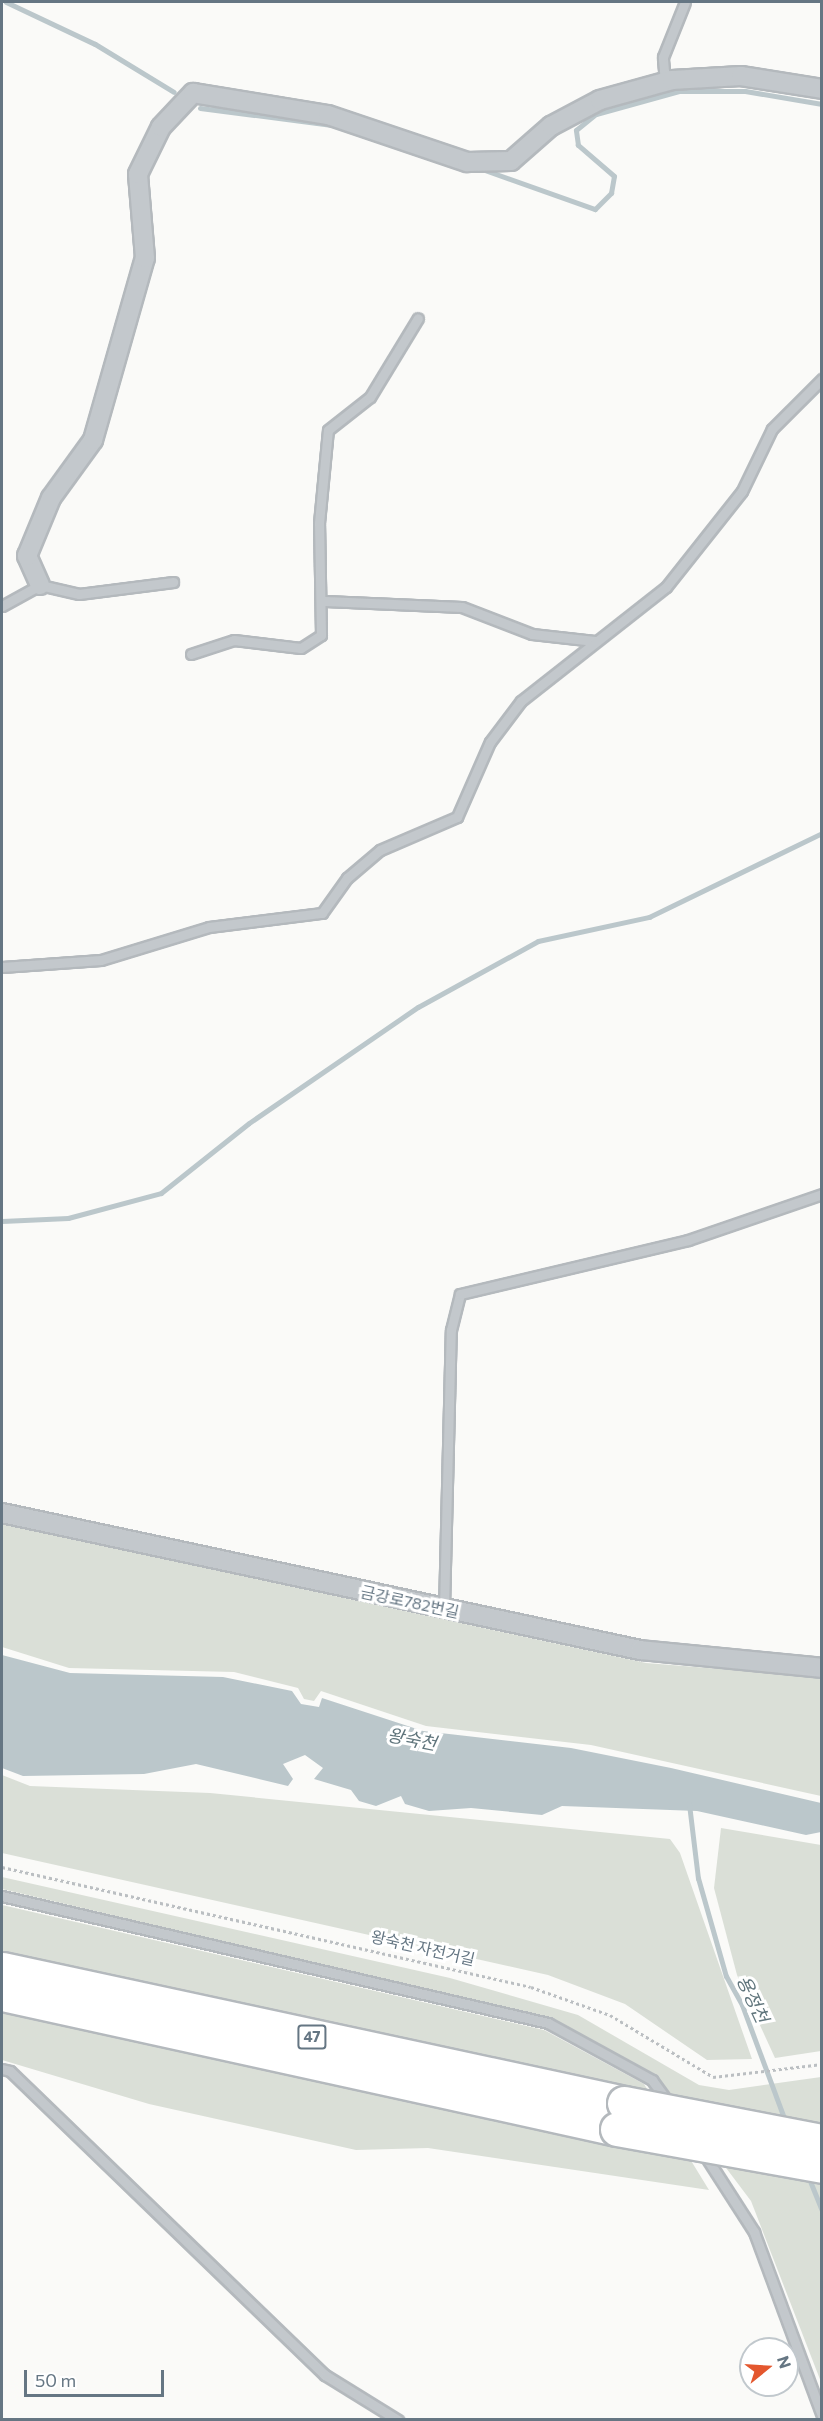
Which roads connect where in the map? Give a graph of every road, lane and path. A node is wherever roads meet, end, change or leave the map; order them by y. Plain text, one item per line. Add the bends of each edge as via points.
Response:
1 (685, 2) edge
2 (665, 82) junction
3 (822, 89) edge
4 (418, 318) dead end
5 (822, 379) edge
6 (173, 582) dead end
7 (40, 585) junction
8 (325, 601) junction
9 (2, 606) edge
10 (595, 640) junction
11 (191, 654) dead end
12 (2, 967) edge
13 (822, 1194) edge
14 (2, 1513) edge
15 (444, 1610) junction
16 (822, 1668) edge
17 (2, 1867) edge
18 (2, 1896) edge
19 (2, 1969) edge
20 (2, 1994) edge
21 (822, 2064) edge
22 (2, 2069) edge
23 (621, 2116) junction
24 (822, 2140) edge
25 (822, 2166) edge
26 (822, 2416) edge
27 (398, 2420) edge

1 - 2 lane via 663,57
2 - 3 street via 741,76
2 - 7 street via 600,100 551,126 512,161 467,162 328,115 193,93 161,127 138,174 145,258 93,440 51,498 27,556
4 - 8 lane via 370,397 328,430 319,524
5 - 10 lane via 771,429 742,491 666,587
6 - 7 lane via 79,594
7 - 9 lane
8 - 10 lane via 462,607 532,634
8 - 11 lane via 321,635 301,648 234,640
10 - 12 lane via 521,700 490,742 457,818 380,850 347,878 322,913 209,927 101,960
13 - 15 lane via 688,1239 460,1294 451,1330
14 - 15 street, 금강로782번길
15 - 16 street, 금강로782번길 via 640,1650
17 - 21 path, 왕숙천 자전거길 via 531,1987 610,2015 704,2074 741,2076
18 - 26 lane via 548,2023 652,2080 754,2232
19 - 23 highway, 47
20 - 23 highway, 47
22 - 27 lane via 10,2071 325,2375
23 - 24 highway, 47, bridge
23 - 25 highway, 47, bridge

